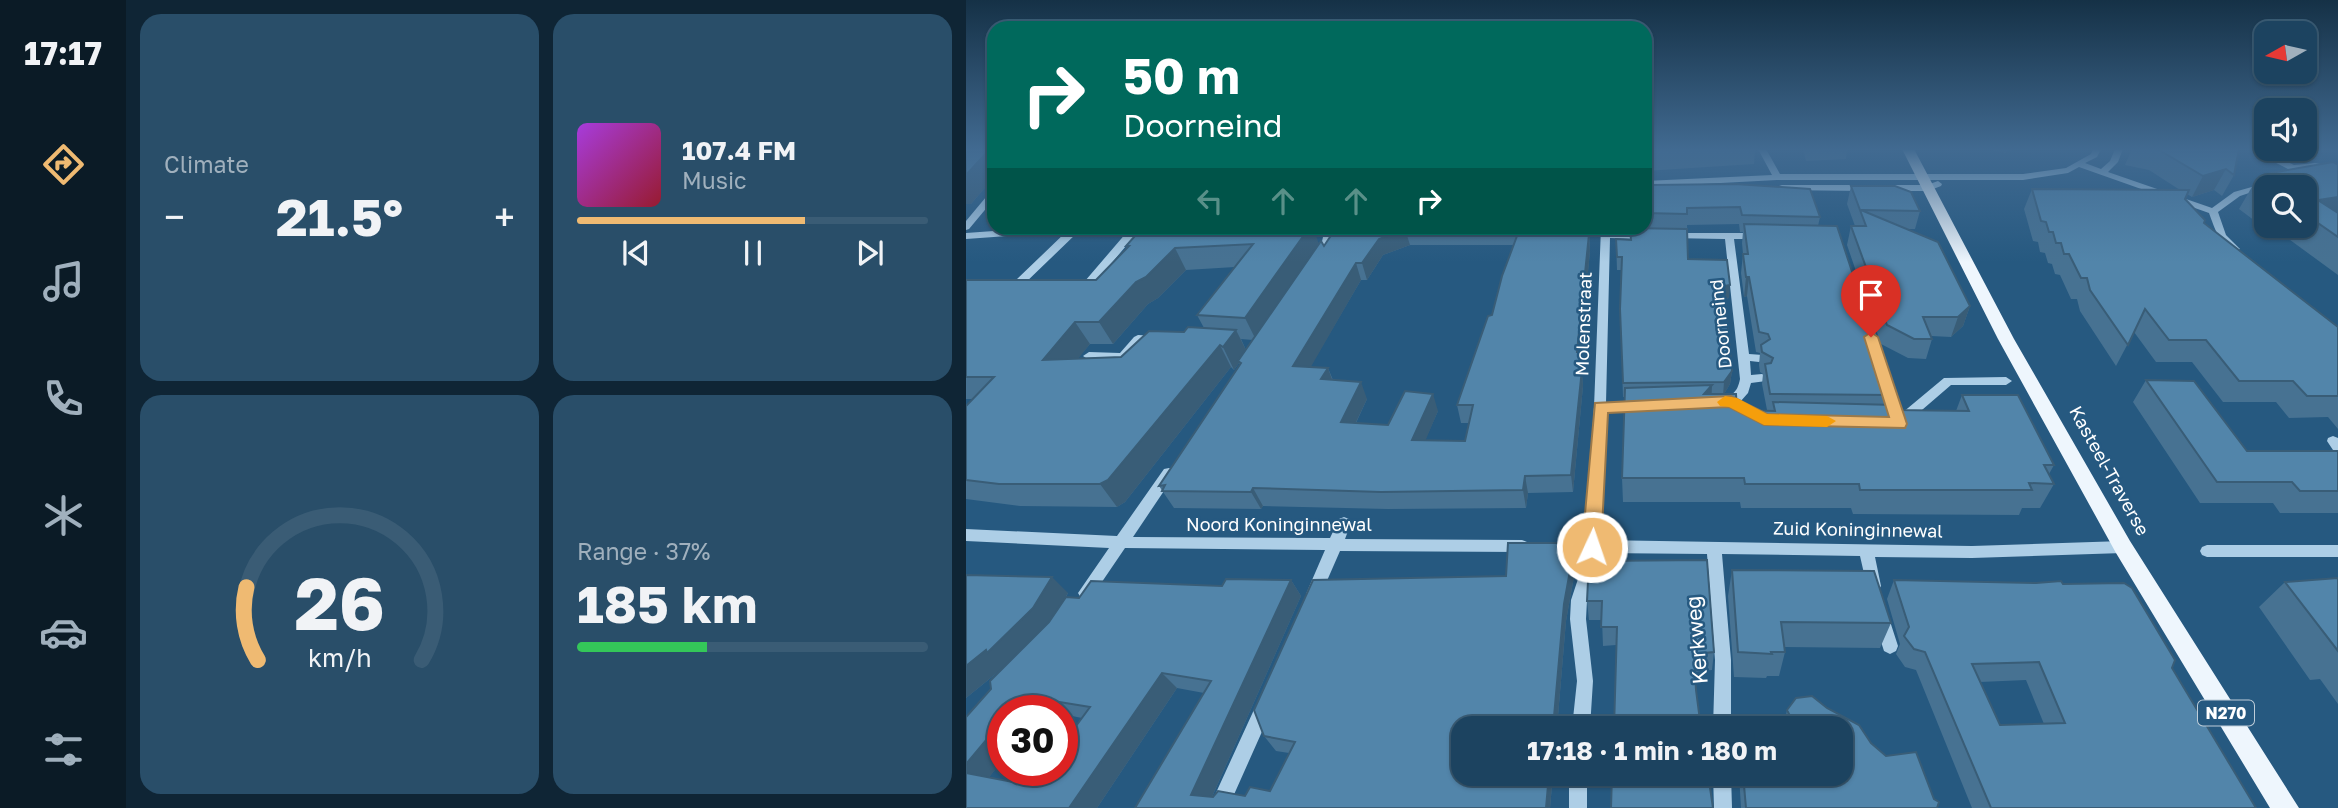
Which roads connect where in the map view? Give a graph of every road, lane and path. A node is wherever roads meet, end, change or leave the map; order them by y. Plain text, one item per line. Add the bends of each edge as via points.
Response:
1 (1801, 187) edge
2 (1928, 187) edge
3 (2144, 187) edge
4 (2254, 190) edge
5 (1652, 192) edge
6 (987, 202) edge
7 (2213, 211) junction
8 (966, 227) edge
9 (987, 232) edge
10 (1652, 233) edge
11 (966, 235) edge
12 (987, 235) edge
13 (1069, 235) edge
14 (1130, 235) edge
15 (1328, 235) edge
16 (1606, 235) edge
17 (1730, 236) junction
18 (1768, 236) edge
19 (2246, 258) edge
20 (1312, 267) edge
21 (1089, 283) edge
22 (1855, 288) edge
23 (994, 292) edge
24 (1166, 341) edge
25 (1089, 356) edge
26 (1742, 357) junction
27 (1759, 358) edge
28 (1762, 378) dead end
29 (1746, 379) junction
30 (2006, 381) dead end
31 (1731, 402) junction
32 (1705, 403) edge
33 (1653, 405) edge
34 (1600, 407) junction
35 (1778, 420) edge
36 (1175, 464) edge
37 (1344, 523) dead end
38 (966, 535) edge
39 (1120, 543) junction
40 (1336, 544) junction
41 (1592, 547) junction
42 (2123, 547) junction
43 (1714, 548) junction
44 (1866, 549) junction
45 (2207, 551) dead end
46 (2338, 551) edge
47 (1309, 605) edge
48 (1073, 612) edge
49 (1891, 646) edge
50 (1272, 690) edge
51 (1582, 716) edge
52 (1723, 716) edge
53 (1578, 786) edge
54 (1722, 786) edge
55 (1218, 808) edge
56 (1578, 808) edge
57 (1723, 808) edge
58 (2285, 808) edge

1 - 5 street
2 - 42 main road, Kasteel-Traverse / N270 via 2006,339
3 - 7 street
4 - 7 street via 2237,194
6 - 8 street
7 - 19 street via 2222,236
9 - 11 street
10 - 17 street
11 - 12 street
13 - 23 street via 1018,284
14 - 21 street
15 - 20 street
16 - 34 street, Molenstraat
17 - 18 street
17 - 26 street, Doorneind
22 - 30 street via 1892,423 1948,381
24 - 25 street via 1138,339 1123,357
26 - 27 street
26 - 29 street, Doorneind
28 - 29 street
29 - 31 street, Doorneind via 1744,391
31 - 32 street
31 - 35 street via 1764,420
33 - 34 street
34 - 41 street, Molenstraat
36 - 39 street
37 - 40 street
38 - 39 street, Noord Koninginnewal
39 - 40 street, Noord Koninginnewal
39 - 48 street
40 - 41 street, Noord Koninginnewal
40 - 47 street
41 - 43 street, Zuid Koninginnewal
41 - 51 street, Molenstraat via 1579,600 1585,681
42 - 44 street, Zuid Koninginnewal via 1985,552
42 - 58 main road, Kasteel-Traverse / N270
43 - 44 street, Zuid Koninginnewal
43 - 52 street, Kerkweg via 1725,682
44 - 49 street
45 - 46 street
50 - 55 street
53 - 56 street
54 - 57 street

